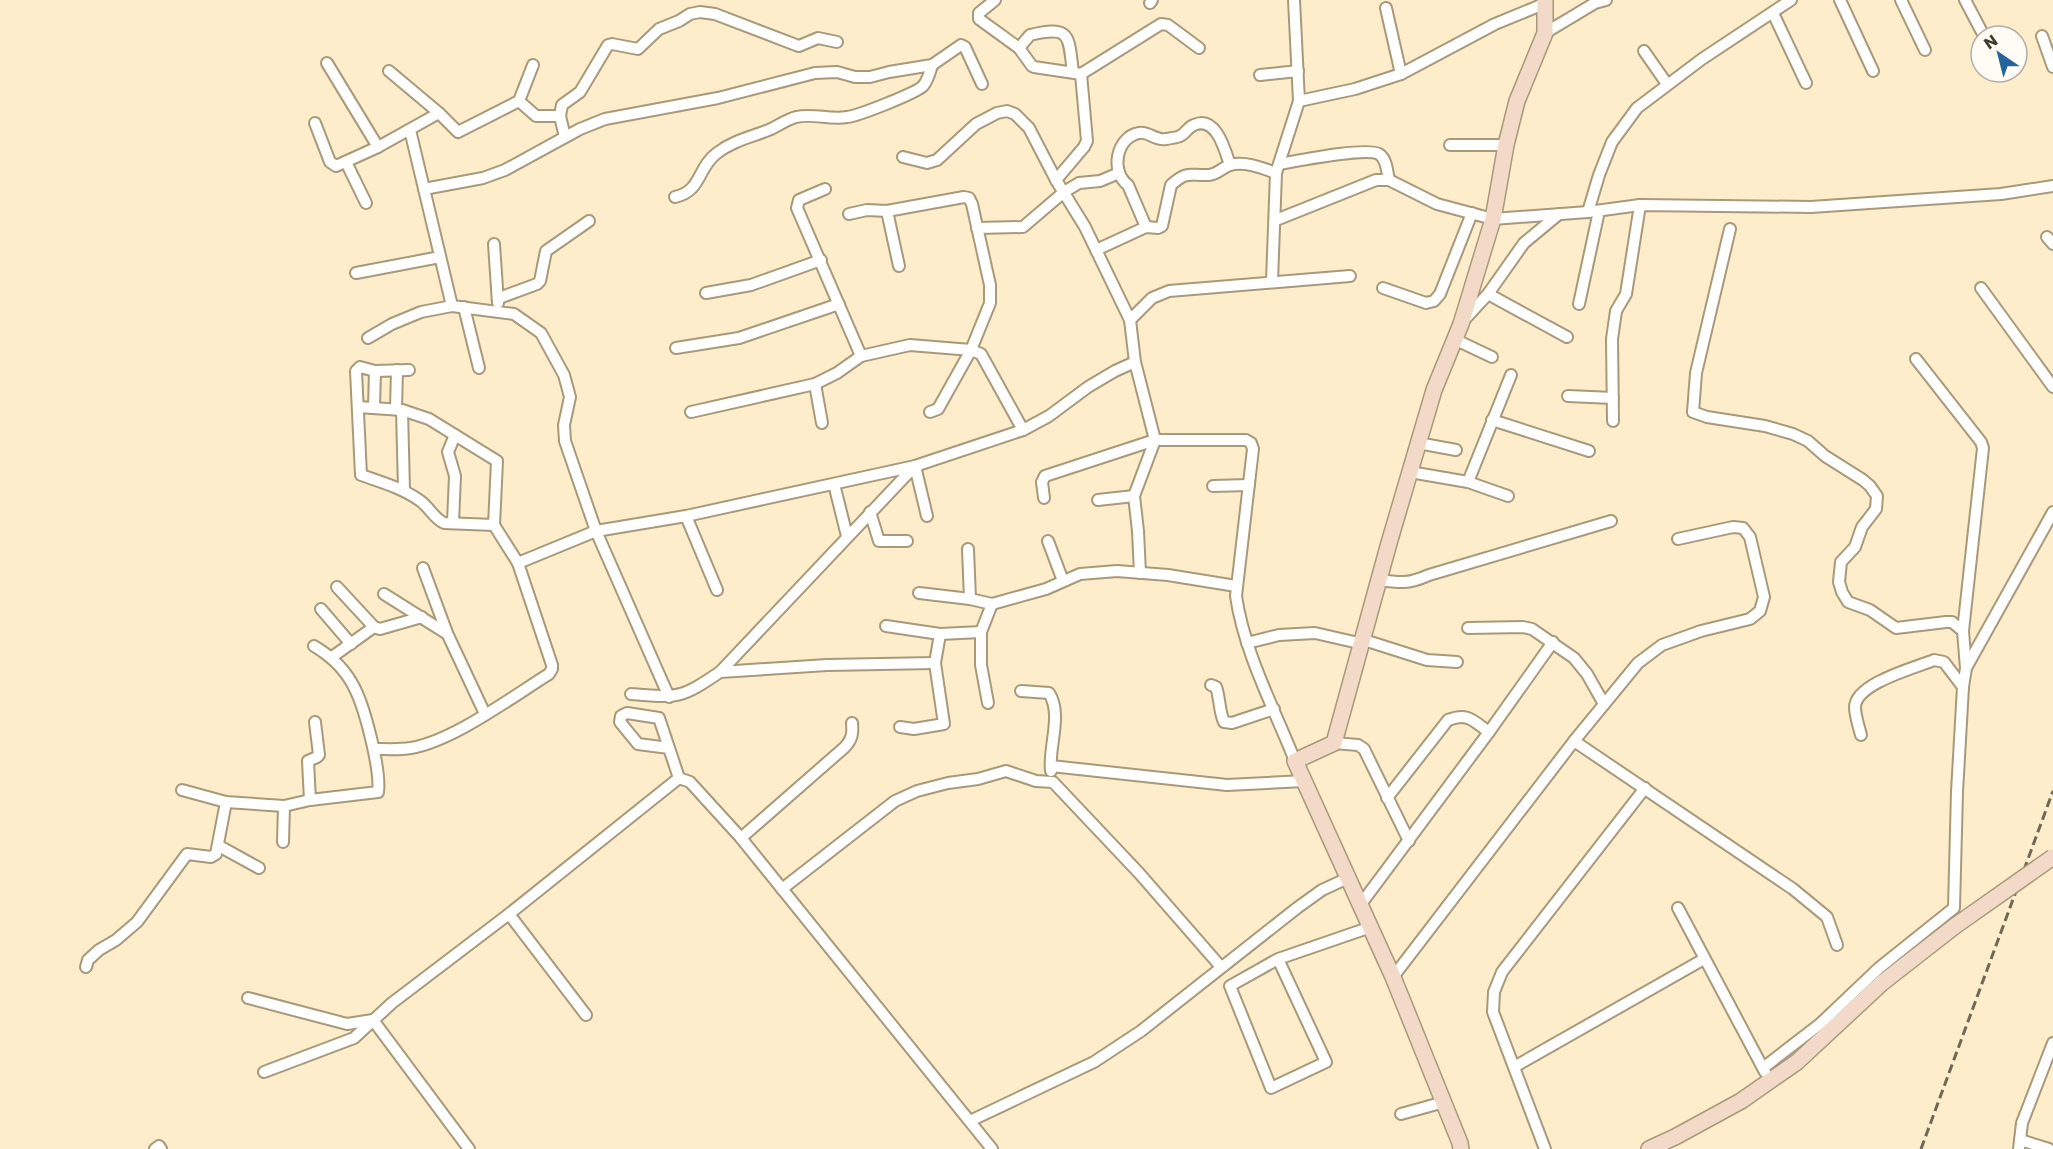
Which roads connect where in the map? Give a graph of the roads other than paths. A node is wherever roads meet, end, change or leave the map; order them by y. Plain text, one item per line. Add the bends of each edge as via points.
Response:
1 (995, 0) edge
2 (1294, 0) edge
3 (1606, 0) edge
4 (1791, 0) edge
5 (1840, 0) edge
6 (1901, 0) edge
7 (1965, 0) edge
8 (1546, 2) edge
9 (1386, 8) dead end
10 (1773, 13) junction
11 (1978, 24) edge
12 (1545, 33) junction
13 (2042, 36) dead end
14 (837, 42) dead end
15 (1019, 48) junction
16 (1199, 48) dead end
17 (1925, 50) dead end
18 (1644, 51) dead end
19 (327, 63) dead end
20 (533, 65) dead end
21 (932, 65) junction
22 (2053, 67) edge
23 (389, 71) dead end
24 (1298, 71) junction
25 (1873, 71) dead end
26 (1077, 73) junction
27 (1401, 74) junction
28 (1260, 75) dead end
29 (1806, 82) dead end
30 (982, 84) dead end
31 (1667, 84) junction
32 (519, 101) junction
33 (1299, 101) junction
34 (439, 113) junction
35 (560, 116) junction
36 (315, 123) dead end
37 (410, 130) junction
38 (565, 137) junction
39 (1450, 145) dead end
40 (1506, 145) junction
41 (378, 147) junction
42 (903, 157) dead end
43 (346, 162) junction
44 (1230, 165) junction
45 (1277, 169) junction
46 (1119, 173) junction
47 (1056, 180) junction
48 (1389, 180) junction
49 (2053, 186) edge
50 (424, 189) junction
51 (825, 189) dead end
52 (1064, 192) junction
53 (675, 197) dead end
54 (366, 203) dead end
55 (1640, 205) junction
56 (887, 211) junction
57 (1594, 211) junction
58 (1472, 213) junction
59 (849, 214) dead end
60 (1559, 214) junction
61 (1493, 219) junction
62 (1276, 220) junction
63 (590, 221) dead end
64 (1146, 227) junction
65 (977, 228) junction
66 (1730, 229) dead end
67 (494, 244) dead end
68 (1096, 250) junction
69 (440, 257) junction
70 (820, 260) junction
71 (899, 266) dead end
72 (356, 273) dead end
73 (1350, 276) dead end
74 (1272, 281) junction
75 (1383, 288) dead end
76 (1981, 288) dead end
77 (706, 293) dead end
78 (1488, 294) junction
79 (499, 298) junction
80 (839, 304) junction
81 (1579, 304) dead end
82 (452, 306) junction
83 (464, 307) junction
84 (497, 313) junction
85 (1130, 320) junction
86 (1461, 324) junction
87 (368, 338) dead end
88 (1567, 338) dead end
89 (1454, 339) junction
90 (676, 348) dead end
91 (971, 350) junction
92 (861, 356) junction
93 (1492, 357) dead end
94 (1916, 359) dead end
95 (1135, 362) junction
96 (479, 368) dead end
97 (375, 370) junction
98 (397, 370) junction
99 (409, 370) dead end
100 (1510, 375) dead end
101 (815, 384) junction
102 (2053, 387) edge
103 (1568, 396) dead end
104 (1613, 398) junction
105 (358, 407) junction
106 (374, 407) junction
107 (399, 409) junction
108 (691, 412) dead end
109 (930, 412) dead end
110 (1492, 420) junction
111 (1613, 421) dead end
112 (822, 423) dead end
113 (1023, 430) junction
114 (455, 435) junction
115 (1155, 440) junction
116 (1418, 443) junction
117 (1456, 450) dead end
118 (1589, 451) dead end
119 (915, 466) junction
120 (1410, 472) junction
121 (1468, 482) junction
122 (834, 484) junction
123 (1249, 485) junction
124 (1213, 486) dead end
125 (404, 490) junction
126 (1134, 496) junction
127 (1508, 496) dead end
128 (1044, 498) dead end
129 (1098, 500) dead end
130 (870, 512) junction
131 (2053, 512) edge
132 (686, 516) junction
133 (927, 516) dead end
134 (1611, 521) dead end
135 (453, 522) junction
136 (494, 525) junction
137 (596, 531) junction
138 (847, 536) junction
139 (1678, 539) dead end
140 (907, 541) dead end
141 (1048, 541) dead end
142 (968, 549) dead end
143 (518, 563) junction
144 (423, 568) dead end
145 (1140, 573) junction
146 (1379, 580) junction
147 (1063, 581) junction
148 (1236, 586) junction
149 (337, 587) dead end
150 (717, 590) dead end
151 (919, 593) dead end
152 (384, 594) dead end
153 (970, 599) junction
154 (992, 604) junction
155 (321, 609) dead end
156 (422, 617) junction
157 (886, 626) dead end
158 (375, 627) junction
159 (1468, 628) dead end
160 (1963, 631) junction
161 (981, 632) junction
162 (447, 633) junction
163 (940, 634) junction
164 (1363, 642) junction
165 (1553, 642) junction
166 (1248, 643) junction
167 (351, 644) junction
168 (314, 646) dead end
169 (332, 657) junction
170 (1457, 662) dead end
171 (935, 663) junction
172 (1966, 668) junction
173 (720, 672) junction
174 (1211, 685) dead end
175 (1963, 687) junction
176 (1021, 691) dead end
177 (631, 694) dead end
178 (669, 697) junction
179 (988, 703) dead end
180 (1604, 704) junction
181 (1274, 709) junction
182 (485, 714) junction
183 (315, 722) dead end
184 (852, 723) dead end
185 (900, 727) dead end
186 (1489, 732) junction
187 (1861, 735) dead end
188 (1574, 741) junction
189 (1334, 743) junction
190 (669, 748) junction
191 (374, 749) junction
192 (1295, 761) junction
193 (1051, 766) junction
194 (679, 778) junction
195 (1304, 781) junction
196 (1053, 782) junction
197 (1645, 788) junction
198 (182, 790) dead end
199 (1387, 798) junction
200 (310, 800) junction
201 (226, 802) junction
202 (284, 806) junction
203 (741, 838) junction
204 (1408, 841) junction
205 (283, 842) dead end
206 (219, 846) junction
207 (2053, 857) edge
208 (259, 868) dead end
209 (1348, 878) junction
210 (782, 889) junction
211 (1361, 904) junction
212 (1678, 908) dead end
213 (509, 914) junction
214 (1371, 927) junction
215 (1837, 945) dead end
216 (1278, 958) junction
217 (1704, 959) junction
218 (86, 967) dead end
219 (1221, 967) junction
220 (1393, 977) junction
221 (248, 998) dead end
222 (586, 1015) dead end
223 (373, 1020) junction
224 (1825, 1029) junction
225 (2053, 1043) edge
226 (1514, 1067) junction
227 (1763, 1068) junction
228 (264, 1072) dead end
229 (1770, 1082) junction
230 (1444, 1102) junction
231 (1401, 1114) dead end
232 (970, 1121) junction
233 (2020, 1144) edge
234 (1462, 1147) edge
235 (155, 1149) edge
236 (161, 1149) edge
237 (469, 1149) edge
238 (992, 1149) edge
239 (1545, 1149) edge
240 (1649, 1149) edge
241 (2049, 1149) edge

1 - 15 street via 979,13 979,19
2 - 24 street
3 - 12 street
4 - 10 street
5 - 25 street
6 - 17 street
7 - 11 street
8 - 12 main road
8 - 27 street
9 - 27 street
10 - 29 street
10 - 31 street
12 - 40 main road via 1516,101
13 - 22 street
14 - 35 street via 818,38 796,45 715,14 690,14 658,29 638,49 608,45 580,92 562,105
15 - 26 street via 1032,66
15 - 26 street via 1030,36 1065,34
16 - 26 street via 1161,24
18 - 31 street
19 - 41 street
20 - 32 street
21 - 30 street via 961,45
21 - 38 street via 870,77 815,73 718,98 605,119
21 - 53 street via 921,88 884,104 847,117 796,117 731,143 705,164 691,191
23 - 34 street
24 - 28 street
24 - 33 street
26 - 47 street via 1087,141
27 - 33 street via 1356,90
31 - 57 street via 1637,108 1612,142 1599,175
32 - 34 street via 461,132 454,130
32 - 35 street via 536,116
33 - 45 street
34 - 37 street
35 - 38 street
36 - 43 street via 330,162 336,166
37 - 41 street
37 - 50 street
38 - 50 street via 505,170
39 - 40 street
40 - 61 main road
41 - 43 street
42 - 47 street via 927,163 937,160 976,124 1007,111 1016,114 1029,128
43 - 54 street
44 - 45 street
44 - 46 street via 1223,142 1203,123 1192,125 1180,136 1161,140 1139,133 1127,140 1117,160
44 - 64 street via 1211,175 1187,174 1179,178 1170,185 1162,226
45 - 48 street via 1357,152 1377,153 1384,159
45 - 62 street
46 - 52 street via 1100,181 1078,183
46 - 64 street
47 - 52 street
48 - 58 street via 1437,204
48 - 62 street via 1376,180
49 - 55 street via 2001,194 1811,207
50 - 69 street
51 - 70 street via 797,204
52 - 65 street via 1023,226
52 - 68 street
55 - 57 street
55 - 104 street via 1626,294 1616,311 1612,339
56 - 59 street
56 - 65 street via 969,198
56 - 71 street
57 - 60 street
57 - 81 street
58 - 61 street
58 - 75 street via 1434,301 1426,303
60 - 61 street
60 - 78 street via 1524,243
61 - 86 main road
62 - 74 street
63 - 79 street via 546,251 537,284
64 - 68 street
65 - 91 street via 990,285 990,303
66 - 160 street via 1696,373 1693,412 1793,434 1863,480 1877,496 1877,504 1855,547 1841,562 1839,582 1848,602 1870,610 1896,628 1952,622
67 - 79 street
68 - 85 street
69 - 72 street
69 - 82 street
70 - 77 street via 751,285
70 - 80 street
73 - 74 street
74 - 85 street via 1168,291 1152,298
76 - 102 street
78 - 86 street
78 - 88 street
79 - 84 street
80 - 90 street via 739,338
80 - 92 street
82 - 83 street
82 - 87 street via 421,312
83 - 84 street
83 - 96 street
84 - 137 street via 514,315 541,333 564,375 570,397 565,441
85 - 95 street
86 - 89 main road
89 - 93 street
89 - 116 main road
91 - 92 street via 910,345
91 - 109 street via 938,409
91 - 113 street via 983,356
92 - 101 street
94 - 160 street via 1983,448
95 - 113 street via 1088,387
95 - 115 street
97 - 98 street
97 - 105 street via 356,371
97 - 106 street
98 - 99 street
98 - 107 street
100 - 110 street
101 - 108 street
101 - 112 street
103 - 104 street
104 - 111 street
105 - 106 street
105 - 125 street via 361,475
106 - 107 street
107 - 114 street via 429,419
107 - 125 street
110 - 118 street
110 - 121 street
113 - 119 street
114 - 135 street via 448,452 455,476
114 - 136 street via 497,461
115 - 123 street via 1246,440 1253,449
115 - 126 street
115 - 128 street via 1045,476
116 - 117 street
116 - 120 main road
119 - 122 street
119 - 130 street
119 - 133 street
120 - 121 street
120 - 146 main road
121 - 127 street
122 - 132 street
122 - 138 street
123 - 124 street
123 - 148 street
125 - 135 street via 438,520
126 - 129 street
126 - 145 street
130 - 138 street
130 - 140 street via 879,540
131 - 172 street
132 - 137 street
132 - 150 street
134 - 146 street via 1414,582
135 - 136 street
136 - 143 street
137 - 143 street
137 - 178 street
138 - 173 street
139 - 180 street via 1743,528 1750,537 1764,597 1760,611 1750,619 1662,645 1638,663
141 - 147 street
142 - 153 street
143 - 182 street via 552,669
144 - 162 street
145 - 147 street via 1080,574
145 - 148 street
146 - 164 main road
147 - 154 street
148 - 166 street via 1239,617
149 - 158 street
151 - 153 street
152 - 156 street
153 - 154 street
154 - 161 street
155 - 167 street
156 - 158 street via 385,628
156 - 162 street
157 - 163 street
158 - 167 street
159 - 165 street via 1523,627
160 - 172 street
161 - 163 street
161 - 179 street via 981,665
162 - 182 street
163 - 171 street
164 - 166 street via 1315,633 1279,635
164 - 170 street via 1427,660
164 - 189 main road
165 - 180 street via 1574,658
165 - 186 street
166 - 181 street
167 - 169 street
168 - 169 street
169 - 191 street via 355,688
171 - 173 street
171 - 185 street via 944,724
172 - 175 street
173 - 178 street via 692,691
174 - 181 street via 1216,687 1224,722
175 - 187 street via 1940,660 1875,683 1857,699
175 - 224 street via 1954,908 1879,968
176 - 193 street via 1044,692 1052,697 1055,710
177 - 178 street
180 - 188 street
181 - 192 street
182 - 191 street via 442,738 411,748
183 - 200 street via 319,755 308,761
184 - 203 street via 851,741
186 - 199 street via 1466,716 1448,720
186 - 204 street
188 - 197 street
188 - 220 street
189 - 192 main road
189 - 199 street via 1364,749
190 - 190 street via 659,718 627,713 621,716 620,722 638,744
190 - 194 street
191 - 200 street via 378,792
192 - 195 main road
193 - 195 street via 1227,785
193 - 196 street
194 - 203 street via 690,782
194 - 213 street
195 - 209 main road
196 - 210 street via 1006,771 917,791 895,801
196 - 219 street
197 - 215 street via 1822,912
197 - 226 street via 1502,972 1494,992 1493,1012
198 - 201 street
199 - 204 street
200 - 202 street
201 - 202 street
201 - 206 street
202 - 205 street
203 - 210 street
204 - 211 street
206 - 208 street
206 - 218 street via 212,857 187,855 137,922 99,950
207 - 224 main road, bridge via 1955,926
209 - 211 main road
209 - 219 street via 1322,890
210 - 232 street
211 - 214 main road
212 - 217 street
213 - 222 street
213 - 223 street
214 - 216 street
214 - 220 main road
216 - 216 street via 1230,986 1271,1088 1326,1062
217 - 226 street
217 - 227 street
219 - 232 street via 1141,1031 1094,1062
220 - 230 main road
221 - 223 street via 347,1024
223 - 228 street via 354,1038
223 - 237 street
224 - 227 street
224 - 229 main road via 1797,1062
225 - 233 street via 2022,1123
226 - 239 street
227 - 229 street
229 - 240 main road
230 - 231 street
230 - 234 main road
232 - 238 street
233 - 241 street
235 - 236 street

